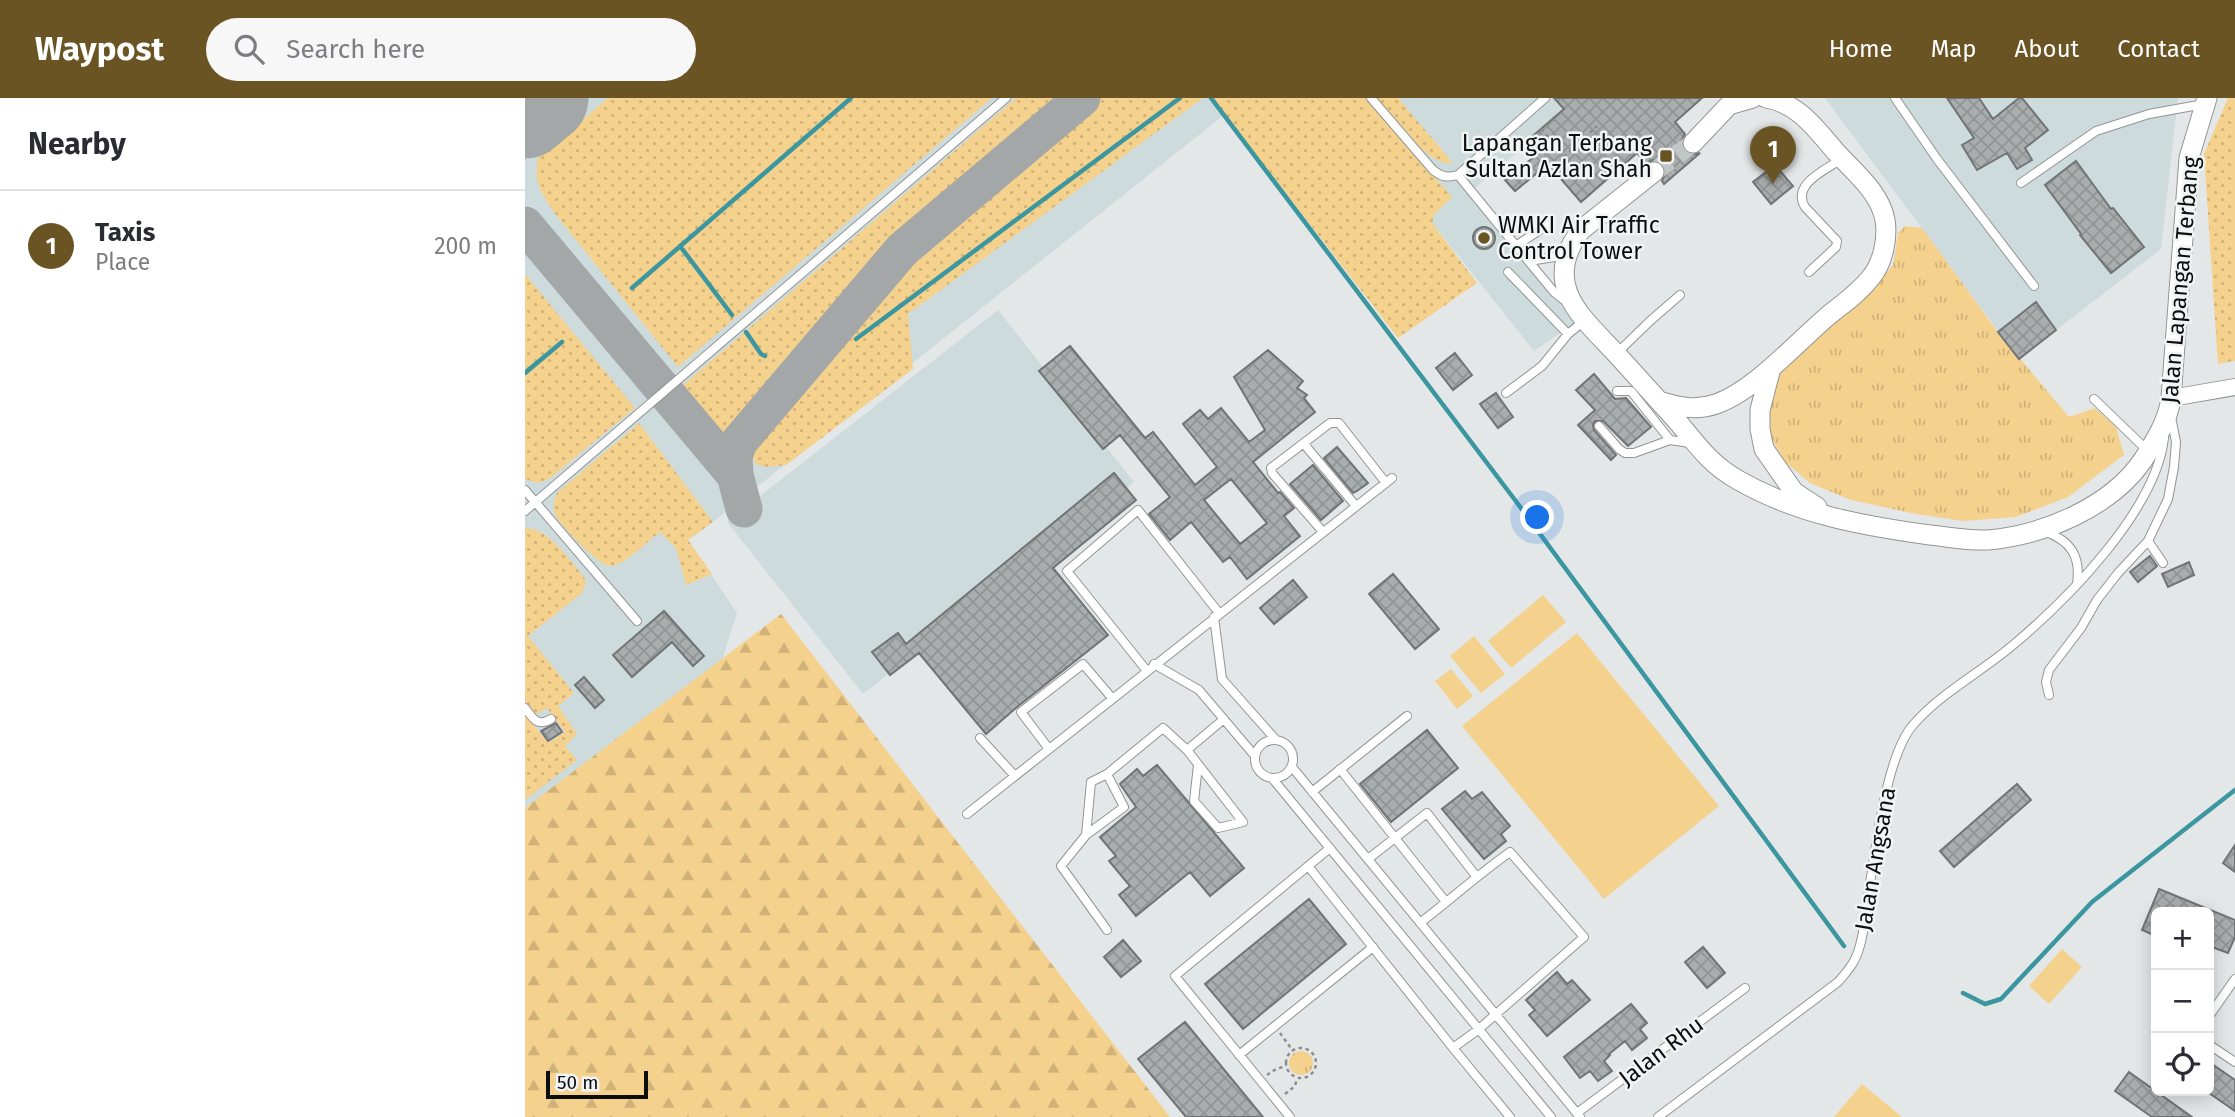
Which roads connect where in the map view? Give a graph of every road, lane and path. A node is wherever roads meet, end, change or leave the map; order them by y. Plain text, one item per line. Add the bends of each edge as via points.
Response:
1 (1006, 98) edge
2 (1371, 98) edge
3 (1545, 98) edge
4 (1753, 98) edge
5 (1766, 98) edge
6 (1895, 98) edge
7 (2205, 101) edge
8 (1597, 126) dead end
9 (1541, 129) dead end
10 (1556, 137) dead end
11 (1551, 141) junction
12 (1698, 141) tunnel mouth
13 (1545, 147) dead end
14 (1842, 158) junction
15 (1458, 175) junction
16 (1658, 177) tunnel mouth
17 (2021, 183) dead end
18 (1549, 224) dead end
19 (1517, 245) junction
20 (1568, 255) junction
21 (1529, 261) junction
22 (1508, 272) dead end
23 (1809, 272) dead end
24 (2034, 286) dead end
25 (1680, 296) dead end
26 (1579, 314) junction
27 (1568, 334) junction
28 (1616, 354) junction
29 (1771, 368) junction
30 (2235, 387) edge
31 (1617, 391) dead end
32 (1506, 393) dead end
33 (2094, 399) dead end
34 (1658, 401) junction
35 (2169, 409) junction
36 (1599, 426) dead end
37 (1670, 440) junction
38 (1304, 444) junction
39 (1696, 444) junction
40 (2148, 451) junction
41 (525, 490) edge
42 (534, 503) junction
43 (1356, 506) junction
44 (525, 511) edge
45 (1836, 519) junction
46 (2041, 530) junction
47 (1323, 532) junction
48 (2148, 541) junction
49 (2163, 563) dead end
50 (2077, 584) junction
51 (1216, 615) junction
52 (637, 621) dead end
53 (1154, 664) junction
54 (1147, 670) junction
55 (2049, 695) dead end
56 (1112, 698) junction
57 (525, 708) edge
58 (1407, 716) dead end
59 (551, 719) dead end
60 (1224, 719) junction
61 (980, 738) dead end
62 (1276, 740) junction
63 (1049, 749) junction
64 (1187, 751) junction
65 (1255, 756) junction
66 (1198, 765) junction
67 (1292, 767) junction
68 (1341, 769) junction
69 (1107, 774) junction
70 (1015, 776) junction
71 (1272, 778) junction
72 (1312, 792) junction
73 (967, 814) dead end
74 (1086, 835) junction
75 (1395, 838) junction
76 (1330, 849) junction
77 (1368, 859) junction
78 (1308, 866) junction
79 (1476, 876) junction
80 (1447, 902) junction
81 (1420, 923) junction
82 (1107, 930) dead end
83 (1373, 947) junction
84 (2235, 979) edge
85 (1745, 988) dead end
86 (2214, 1009) edge
87 (1495, 1015) junction
88 (1275, 1026) junction
89 (1479, 1029) junction
90 (1453, 1048) junction
91 (2214, 1048) edge
92 (1293, 1051) junction
93 (1239, 1055) junction
94 (2235, 1062) edge
95 (1286, 1066) junction
96 (1297, 1078) junction
97 (1260, 1080) junction
98 (1277, 1101) junction
99 (1579, 1115) edge
100 (1290, 1117) edge
101 (1510, 1117) edge
102 (1551, 1117) edge
103 (1658, 1117) edge

1 - 42 lane
2 - 15 lane via 1433,170 1442,177
3 - 15 lane
4 - 12 street via 1729,105
5 - 14 street via 1797,110
6 - 24 lane
7 - 17 lane via 2096,131
7 - 35 street, Jalan Lapangan Terbang via 2189,158
8 - 11 path via 1565,156
9 - 11 path
10 - 11 path
11 - 13 path
14 - 23 lane via 1801,192 1805,207 1836,241 1836,247
14 - 29 street via 1873,192 1882,210 1883,254 1859,292
15 - 19 lane
16 - 20 street, Jalan Lapangan Terbang via 1625,195 1581,230
18 - 19 lane
19 - 21 lane
20 - 21 lane
20 - 26 street, Jalan Lapangan Terbang via 1566,291
21 - 26 lane
22 - 27 lane
25 - 28 lane
26 - 27 lane
26 - 28 street, Jalan Lapangan Terbang
27 - 32 lane via 1542,366
28 - 34 street, Jalan Lapangan Terbang
29 - 34 street via 1714,405 1691,408
29 - 45 street, Jalan Lapangan Terbang via 1760,410 1764,449 1794,492
30 - 35 street
31 - 37 lane via 1631,391
33 - 40 lane
34 - 39 street, Jalan Lapangan Terbang
35 - 40 street, Jalan Lapangan Terbang
35 - 48 lane via 2176,442 2174,467 2168,499
35 - 50 lane, Jalan Angsana via 2162,451 2148,488 2116,539
36 - 37 lane via 1625,453
37 - 39 lane
38 - 43 lane
38 - 43 lane via 1330,423 1339,423 1389,481
38 - 47 lane via 1272,468 1272,473
39 - 45 street, Jalan Lapangan Terbang via 1711,462 1768,496
40 - 46 street, Jalan Lapangan Terbang via 2137,468 2101,501
41 - 42 lane
42 - 44 lane
42 - 52 lane
43 - 47 lane
45 - 46 street, Jalan Lapangan Terbang via 1985,540
46 - 50 lane via 2075,553
47 - 51 lane
48 - 49 lane
48 - 55 lane via 2104,591 2049,670
50 - 103 lane, Jalan Angsana via 2013,645 1911,726 1887,786 1854,962 1838,982
51 - 53 lane
51 - 54 lane via 1138,510 1067,571
51 - 62 lane via 1222,679
53 - 54 lane
53 - 60 lane via 1199,690
54 - 56 lane
56 - 63 lane
56 - 63 lane via 1083,664 1021,712
57 - 59 lane via 538,723
58 - 68 lane
60 - 64 lane
60 - 65 lane
61 - 70 lane
62 - 65 lane via 1259,747
62 - 67 lane via 1287,745 1293,755
63 - 70 lane
64 - 66 lane
64 - 69 lane via 1163,728
65 - 71 lane via 1256,766
66 - 66 lane via 1194,801 1218,828 1243,822
67 - 71 lane via 1284,776
67 - 72 lane
68 - 72 lane
68 - 75 lane
69 - 74 lane via 1091,782
69 - 74 lane via 1124,807
70 - 73 lane
71 - 76 lane
72 - 77 lane
74 - 82 lane via 1061,866
75 - 77 lane
75 - 79 lane via 1427,813
75 - 80 lane
76 - 78 lane
76 - 89 lane
77 - 81 lane
78 - 83 lane
78 - 93 lane via 1175,976
79 - 80 lane
79 - 87 lane via 1510,852 1584,937
80 - 81 lane
81 - 87 lane
83 - 88 lane
83 - 90 lane
84 - 86 lane
85 - 99 lane, Jalan Rhu
87 - 89 lane
87 - 99 lane
88 - 92 path
88 - 93 lane
89 - 90 lane
89 - 102 lane
90 - 101 lane
91 - 94 lane
92 - 95 path
92 - 96 path via 1306,1049 1317,1064 1310,1076
93 - 97 lane
95 - 96 path
95 - 97 path
96 - 98 path via 1295,1086
97 - 98 lane
98 - 100 lane

